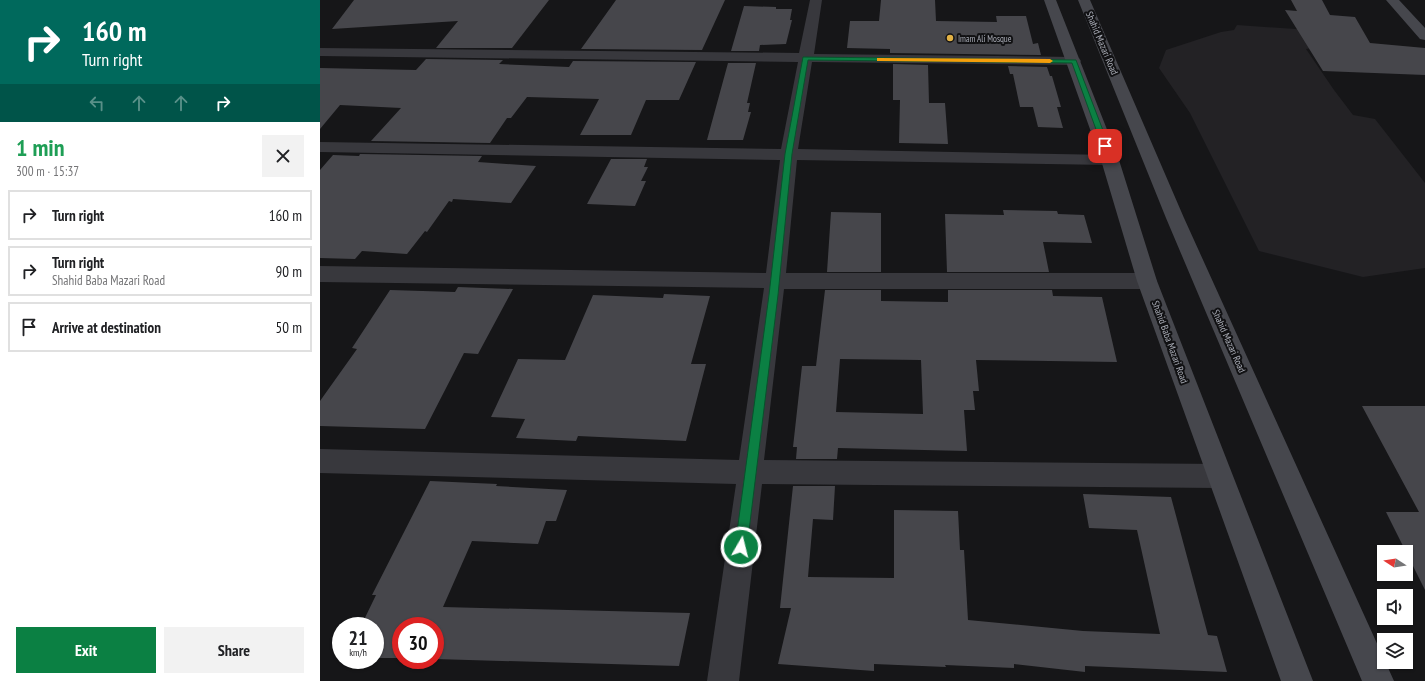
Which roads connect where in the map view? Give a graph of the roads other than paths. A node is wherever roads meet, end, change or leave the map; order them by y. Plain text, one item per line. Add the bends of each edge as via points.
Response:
1 (816, 0) edge
2 (1050, 0) edge
3 (1084, 0) edge
4 (1392, 0) edge
5 (1425, 36) edge
6 (320, 52) edge
7 (805, 58) junction
8 (1074, 62) junction
9 (320, 147) edge
10 (789, 154) junction
11 (1110, 160) junction
12 (320, 274) edge
13 (775, 281) junction
14 (1147, 281) junction
15 (320, 461) edge
16 (751, 472) junction
17 (1218, 476) junction
18 (723, 681) edge
19 (1297, 681) edge
20 (1378, 681) edge

1 - 7 street
2 - 8 main road, Shahid Baba Mazari Road
3 - 20 main road, Shahid Mazari Road via 1178,225
4 - 5 main road
6 - 7 street
7 - 8 street
7 - 10 street
8 - 11 main road, Shahid Baba Mazari Road
9 - 10 street
10 - 11 street
10 - 13 street
11 - 14 main road, Shahid Baba Mazari Road
12 - 13 street
13 - 14 street
13 - 16 street
14 - 17 main road, Shahid Baba Mazari Road
15 - 16 street
16 - 17 street
16 - 18 street
17 - 19 main road, Shahid Baba Mazari Road

